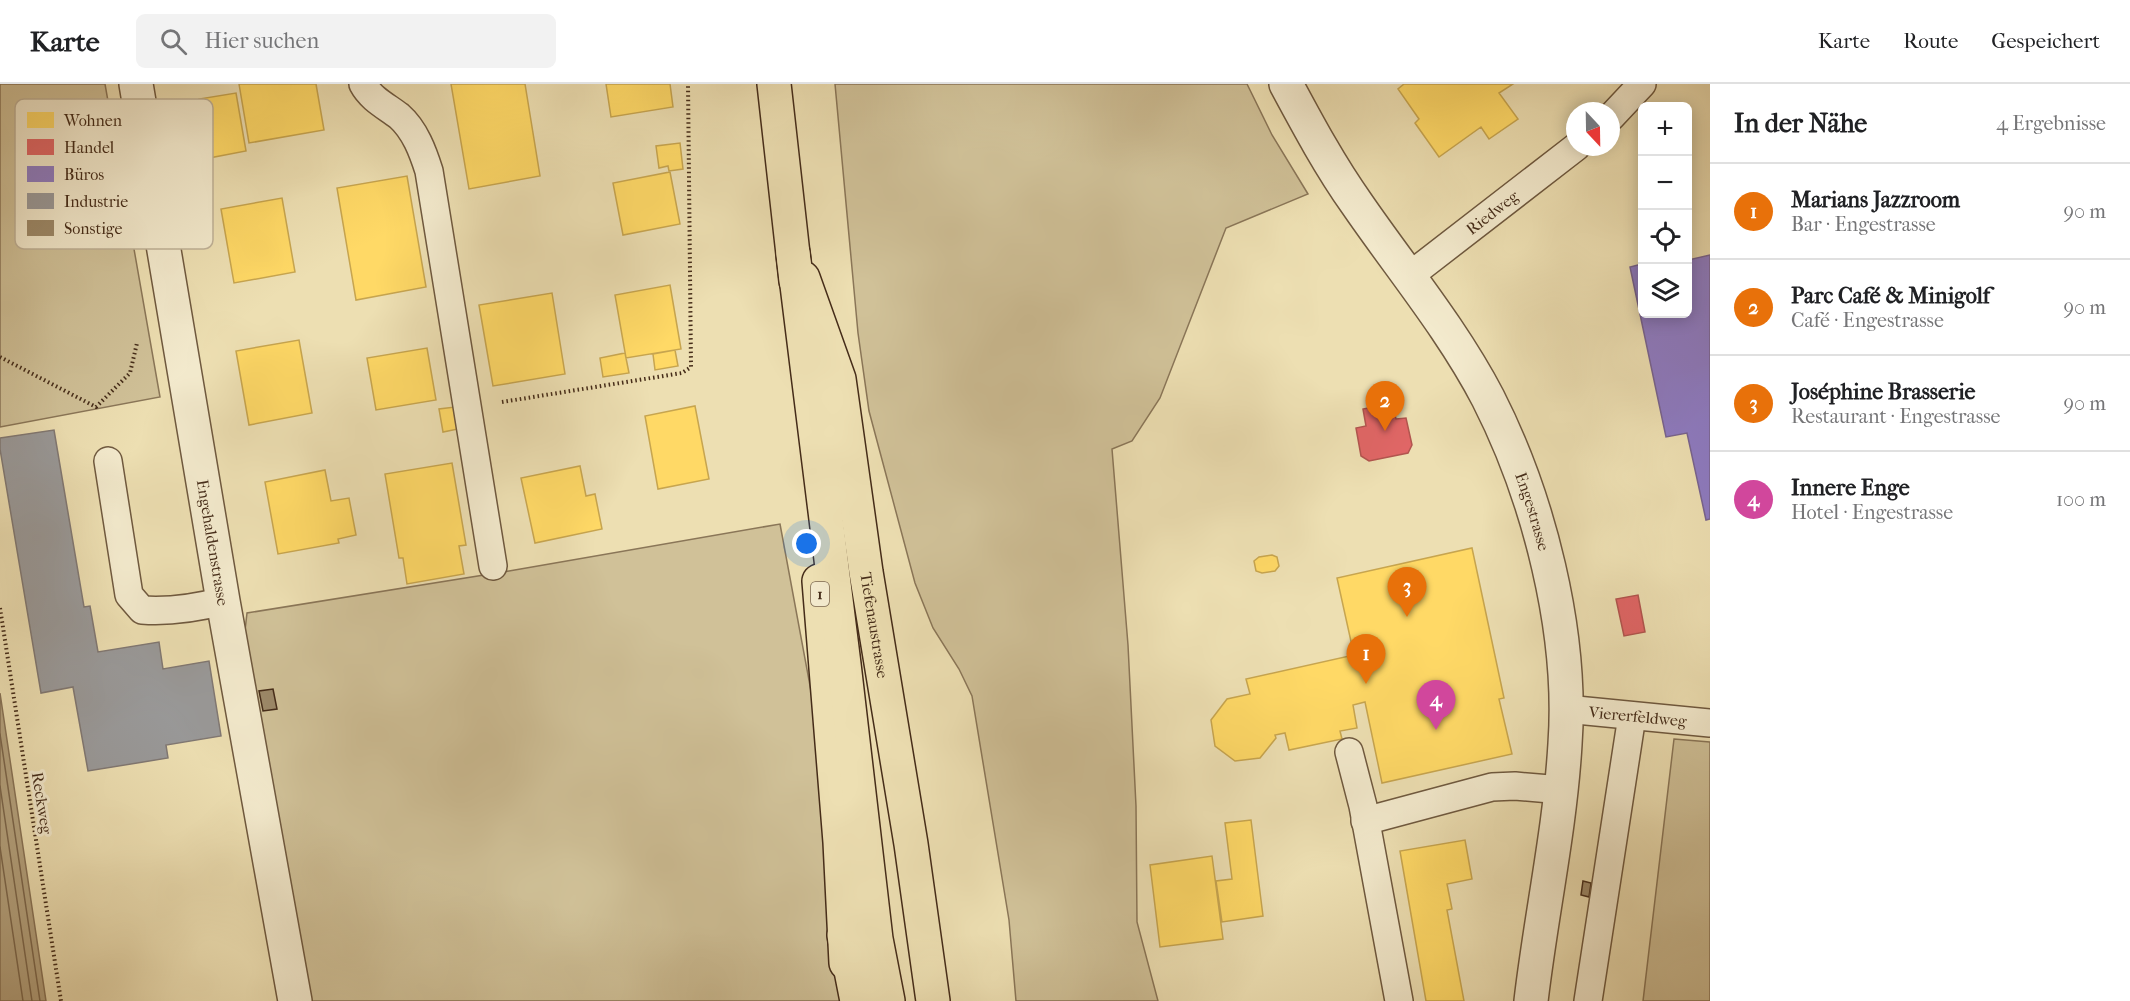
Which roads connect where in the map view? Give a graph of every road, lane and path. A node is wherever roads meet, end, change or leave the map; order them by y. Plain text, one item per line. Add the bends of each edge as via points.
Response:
1 (136, 84) edge
2 (363, 84) edge
3 (688, 84) edge
4 (774, 84) edge
5 (1286, 84) edge
6 (1642, 84) edge
7 (138, 99) edge
8 (1620, 107) edge
9 (1566, 155) edge
10 (163, 249) edge
11 (793, 253) junction
12 (1408, 277) junction
13 (138, 336) dead end
14 (0, 357) edge
15 (492, 404) dead end
16 (108, 461) dead end
17 (493, 566) dead end
18 (223, 601) junction
19 (0, 608) edge
20 (1566, 709) junction
21 (1632, 716) junction
22 (1710, 723) edge
23 (1349, 752) dead end
24 (1562, 790) junction
25 (1365, 821) junction
26 (844, 935) junction
27 (61, 1001) edge
28 (295, 1001) edge
29 (849, 1001) edge
30 (857, 1001) edge
31 (888, 1001) edge
32 (933, 1001) edge
33 (1399, 1001) edge
34 (1531, 1001) edge
35 (1588, 1001) edge

1 - 7 street, Engehaldenstrasse
2 - 17 lane via 414,134 429,171
3 - 15 path via 691,367 682,373
4 - 11 main road, Tiefenaustrasse / 1
5 - 12 street, Engestrasse via 1354,201
6 - 8 lane
9 - 12 lane, Riedweg
10 - 18 street, Engehaldenstrasse
11 - 26 main road, Tiefenaustrasse / 1
11 - 31 main road via 876,939
11 - 32 main road, Tiefenaustrasse / 1 via 839,379
12 - 20 street, Engestrasse via 1456,345 1487,398 1526,486 1549,570 1563,650
13 - 14 path via 130,373 96,407
16 - 18 lane via 129,595 135,603 142,610 161,611
18 - 28 street, Engehaldenstrasse
19 - 27 path, Reckweg
20 - 21 lane, Viererfeldweg
20 - 24 street, Engestrasse
21 - 22 lane, Viererfeldweg
21 - 35 lane
23 - 25 lane
24 - 25 lane via 1492,787
24 - 34 street, Engestrasse
25 - 33 lane
26 - 29 main road, Tiefenaustrasse / 1
26 - 30 main road

